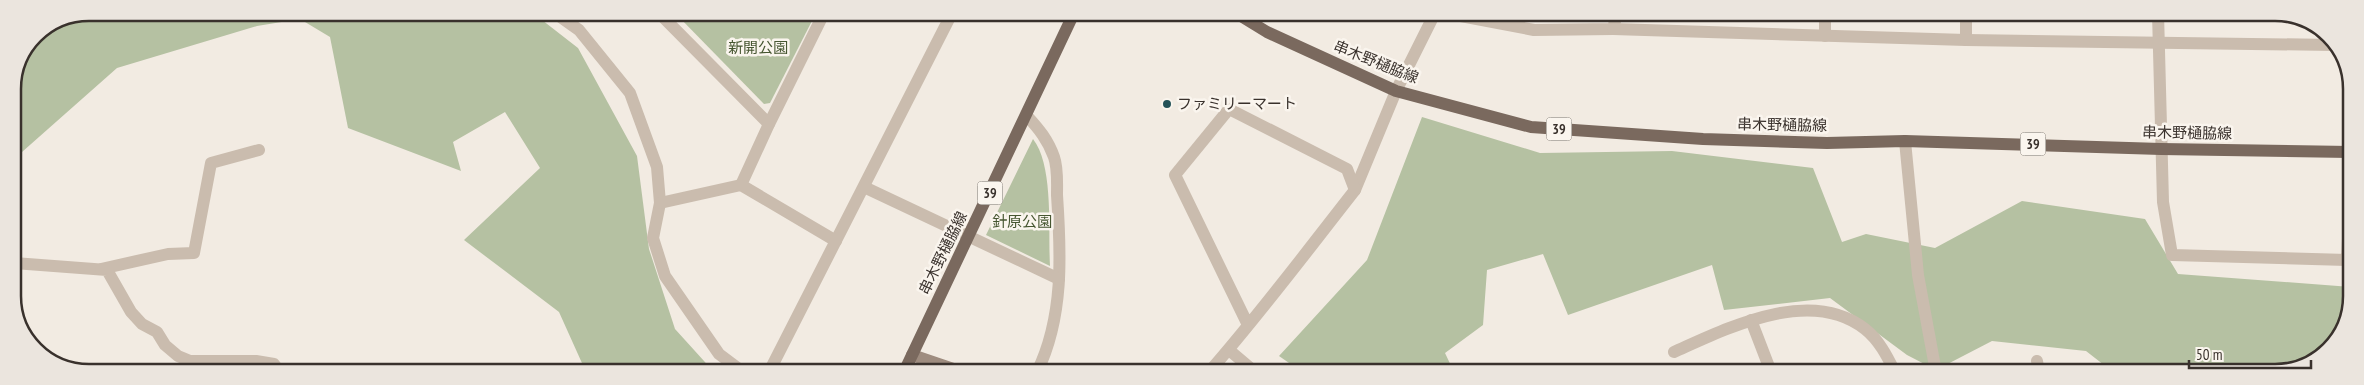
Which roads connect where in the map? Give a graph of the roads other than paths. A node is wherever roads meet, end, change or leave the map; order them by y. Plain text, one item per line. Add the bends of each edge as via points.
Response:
1 (566, 21) edge
2 (668, 21) edge
3 (820, 21) edge
4 (948, 21) edge
5 (1070, 21) edge
6 (1249, 21) edge
7 (1431, 21) edge
8 (1487, 21) edge
9 (1615, 21) edge
10 (1825, 21) edge
11 (1966, 21) edge
12 (2158, 21) edge
13 (1612, 29) junction
14 (1825, 36) junction
15 (1966, 40) junction
16 (2158, 43) junction
17 (2326, 45) edge
18 (1396, 91) junction
19 (1026, 116) junction
20 (769, 124) junction
21 (1906, 141) junction
22 (2161, 149) junction
23 (259, 150) dead end
24 (2343, 152) edge
25 (741, 185) junction
26 (864, 186) junction
27 (1355, 190) junction
28 (660, 203) junction
29 (969, 236) junction
30 (836, 241) junction
31 (2343, 260) edge
32 (21, 264) edge
33 (101, 270) junction
34 (1059, 279) junction
35 (1751, 320) junction
36 (1248, 325) junction
37 (1229, 350) junction
38 (1674, 352) dead end
39 (912, 355) junction
40 (274, 364) edge
41 (733, 364) edge
42 (773, 364) edge
43 (908, 364) edge
44 (938, 364) edge
45 (1040, 364) edge
46 (1216, 364) edge
47 (1246, 364) edge
48 (1768, 364) edge
49 (1891, 364) edge
50 (1935, 364) edge

1 - 28 street via 579,30 630,93 657,167
2 - 20 street
3 - 20 street
4 - 26 street
5 - 19 main road, 串木野樋脇線 / 39
6 - 18 main road, 串木野樋脇線 / 39
7 - 18 street
8 - 13 street via 1534,30
9 - 13 street
10 - 14 street
11 - 15 street
12 - 16 street
13 - 14 street
14 - 15 street
15 - 16 street
16 - 17 street
16 - 22 street
18 - 21 main road, 串木野樋脇線 / 39 via 1531,127 1703,139 1827,143
18 - 27 street
19 - 29 main road, 串木野樋脇線 / 39
19 - 34 street via 1043,133 1055,159 1061,250
20 - 25 street
21 - 22 main road, 串木野樋脇線 / 39
21 - 50 street via 1918,275
22 - 24 main road, 串木野樋脇線 / 39
22 - 31 street via 2163,202 2172,255
23 - 33 street via 211,163 194,253 168,254
25 - 28 street
25 - 30 street
26 - 29 street
26 - 30 street
27 - 36 street
27 - 36 street via 1347,169 1229,109 1175,175
28 - 41 street via 653,238 665,276 719,354
29 - 34 street
29 - 39 main road, 串木野樋脇線 / 39
30 - 42 street
32 - 33 street
33 - 40 street via 107,270 131,312 142,324 157,332 178,356 190,361
34 - 45 street via 1052,324
35 - 38 street
35 - 48 street
35 - 49 street via 1791,312 1818,311 1844,316 1865,329 1883,349
36 - 37 street
37 - 46 street
37 - 47 street
39 - 43 main road, 串木野樋脇線 / 39
39 - 44 street

